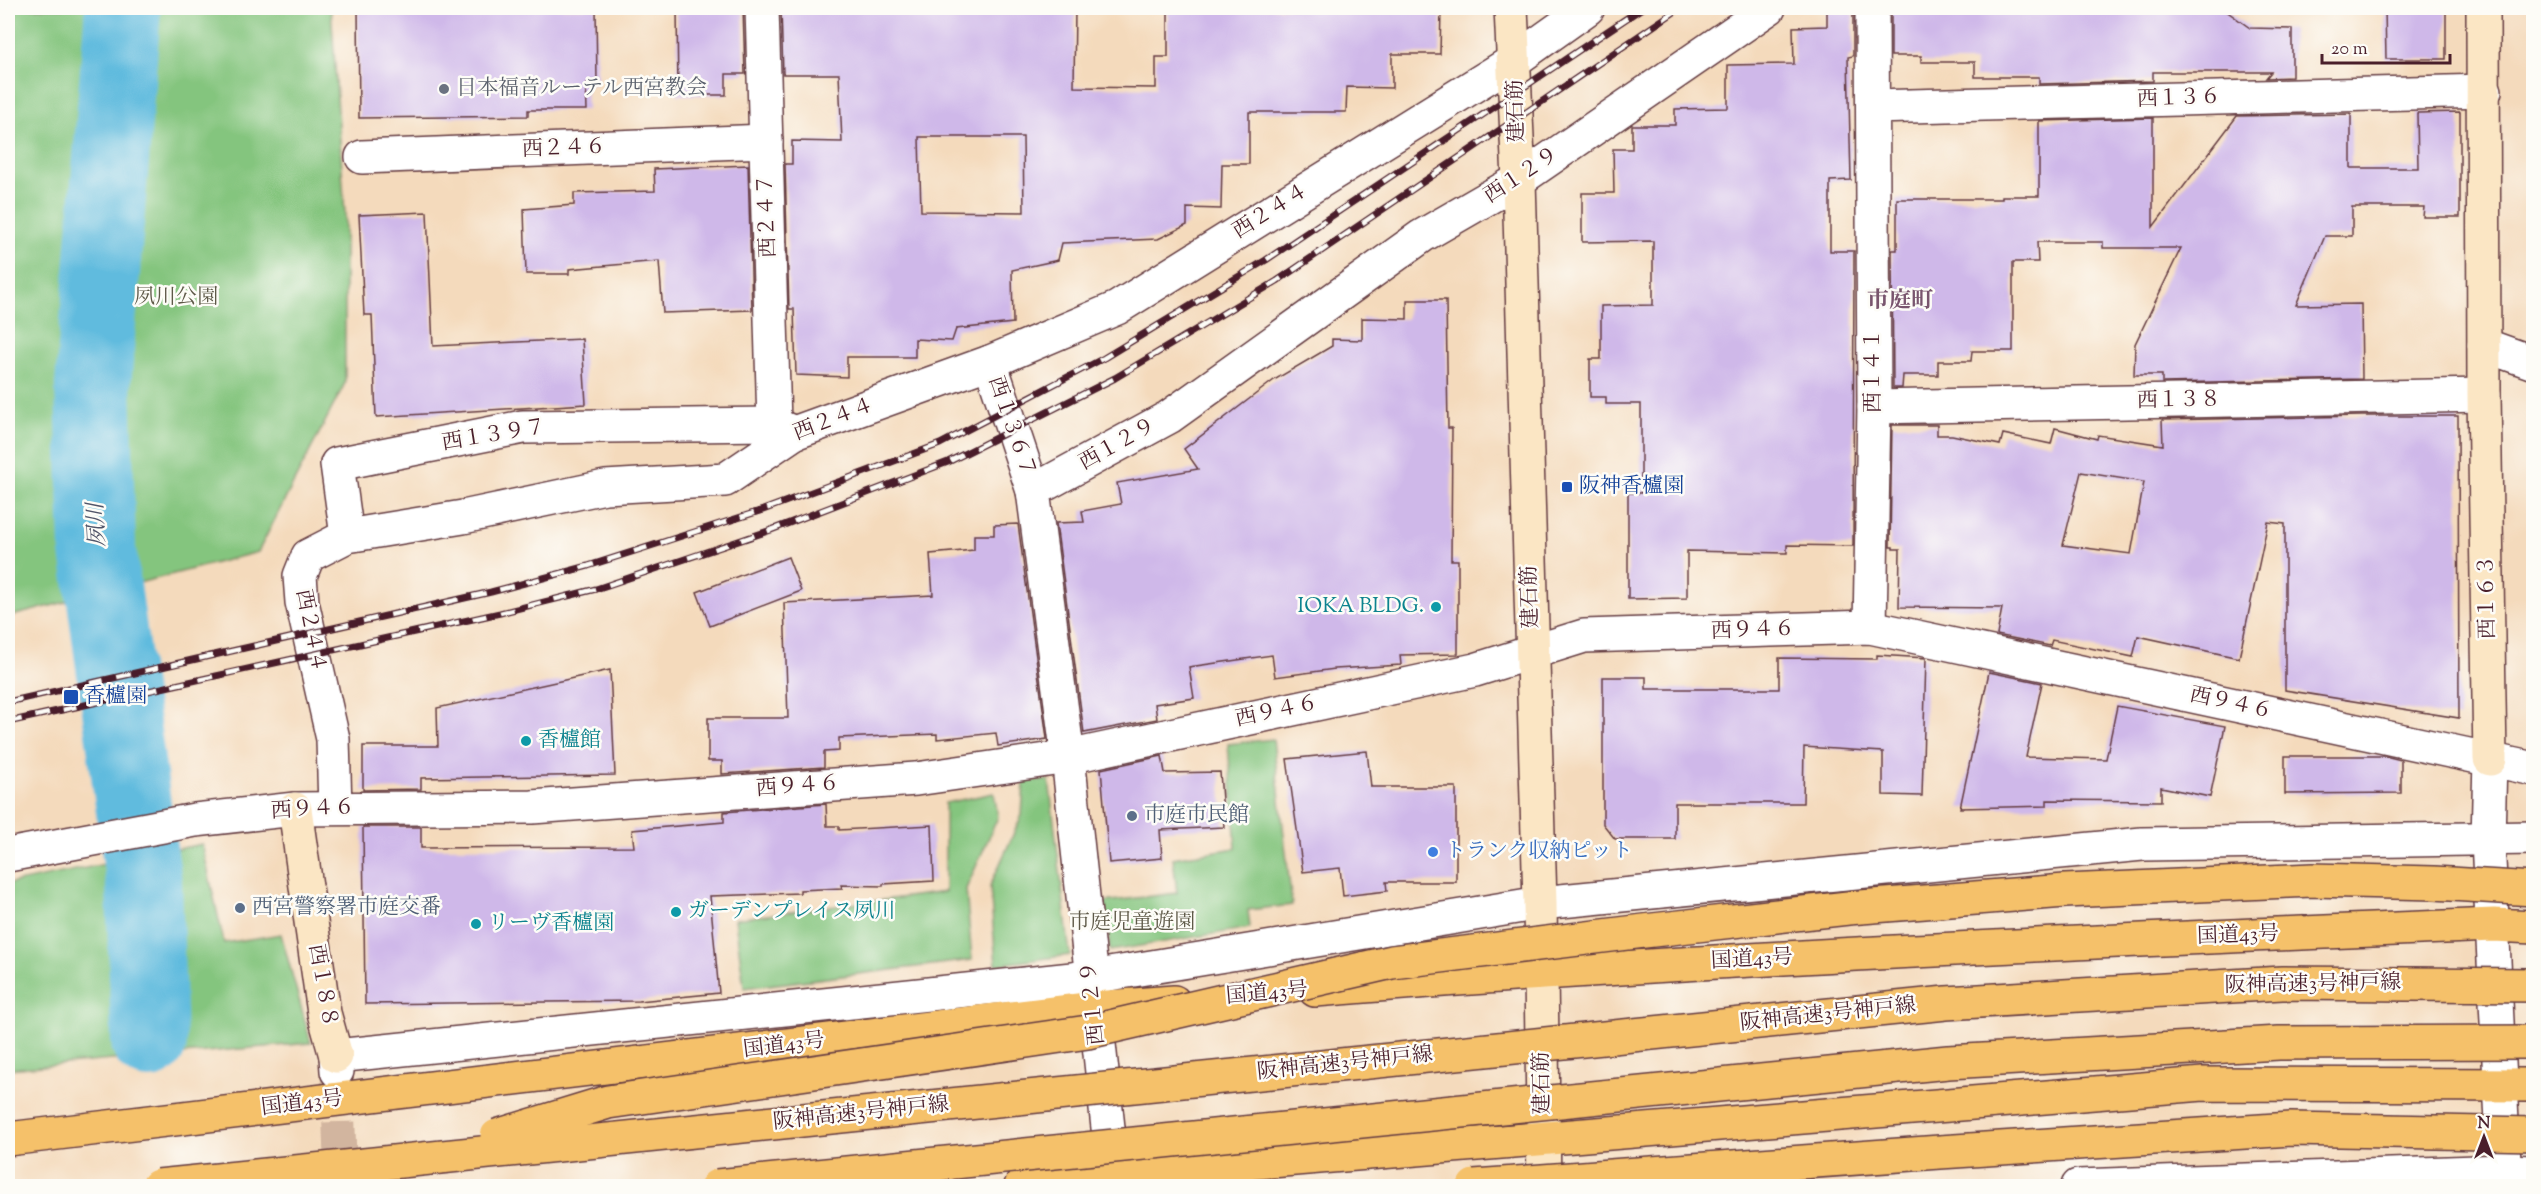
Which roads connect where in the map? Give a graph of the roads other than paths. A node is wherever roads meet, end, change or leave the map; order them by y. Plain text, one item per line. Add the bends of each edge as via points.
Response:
1 (762, 8) edge
2 (1511, 8) edge
3 (1588, 8) edge
4 (1769, 8) edge
5 (1872, 8) edge
6 (2484, 8) edge
7 (1515, 60) junction
8 (2485, 91) junction
9 (1873, 107) junction
10 (766, 141) junction
11 (362, 157) dead end
12 (1519, 180) junction
13 (2484, 345) junction
14 (990, 362) junction
15 (2534, 363) edge
16 (2484, 395) junction
17 (1874, 406) junction
18 (784, 429) junction
19 (1033, 491) junction
20 (347, 536) junction
21 (1870, 627) junction
22 (1533, 652) junction
23 (1068, 757) junction
24 (2490, 759) junction
25 (2534, 769) edge
26 (335, 808) junction
27 (295, 809) junction
28 (2534, 838) edge
29 (2488, 840) junction
30 (8, 855) edge
31 (2534, 889) edge
32 (1540, 903) junction
33 (2494, 925) junction
34 (2534, 927) edge
35 (1541, 972) junction
36 (2534, 985) edge
37 (1093, 992) junction
38 (2534, 1042) edge
39 (2500, 1085) junction
40 (2534, 1085) edge
41 (2534, 1134) edge
42 (1543, 1138) junction
43 (8, 1139) edge
44 (426, 1158) junction
45 (1113, 1174) junction
46 (2514, 1176) edge
47 (158, 1186) edge
48 (717, 1186) edge
49 (1021, 1186) edge
50 (1474, 1186) edge
51 (1544, 1186) edge
52 (2078, 1186) edge

1 - 10 street, 西２４７
2 - 7 street, 建石筋
3 - 7 street, 西２４４
4 - 12 street, 西１２９
5 - 9 street, 西１４１
6 - 8 street, 西１６３
7 - 12 street, 建石筋
7 - 14 street, 西２４４ via 1118,308
8 - 9 street, 西１３６
8 - 13 street, 西１６３
9 - 17 street, 西１４１
10 - 11 street, 西２４６
10 - 18 street, 西２４７
12 - 19 street, 西１２９ via 1422,236 1169,417
12 - 22 street, 建石筋
13 - 15 street
13 - 16 street, 西１６３
14 - 18 street, 西２４４
14 - 19 street, 西１３６７
16 - 17 street, 西１３８
16 - 24 street, 西１６３
17 - 21 street, 西１４１
18 - 20 street, 西２４４ via 725,480 605,488
18 - 20 street, 西１３９７ via 523,427 337,464
19 - 23 street, 西１２９
20 - 26 street, 西２４４ via 308,556 300,576 302,602 333,739
21 - 22 street, 西９４６ via 1584,636
21 - 24 street, 西９４６
22 - 23 street, 西９４６ via 1475,670
22 - 32 street, 建石筋
23 - 26 street, 西９４６ via 916,779 543,806
23 - 37 street, 西１２９
24 - 25 street, 西９４６
24 - 29 street, 西１６３
26 - 27 street, 西９４６
27 - 30 street, 西９４６ via 195,820
27 - 37 street, 西１８８ via 324,1013 336,1063
28 - 29 street
29 - 32 street via 2142,843
29 - 33 street, 西１６３
31 - 44 highway, bridge via 2312,880 2065,891 1848,908 1392,962 1088,1032 608,1102
32 - 35 street, 建石筋
32 - 37 street
33 - 34 highway, 国道43号
33 - 35 highway, 国道43号 via 2019,945
33 - 39 street, 西１６３
35 - 37 highway, 国道43号
35 - 42 street, 建石筋
36 - 44 highway, 阪神高速3号神戸線, bridge via 2282,983 1946,1003
37 - 43 highway, 国道43号
37 - 45 street, 西１２９
38 - 48 highway, bridge via 2279,1043 1948,1062
39 - 40 highway
39 - 42 highway via 2203,1084
39 - 46 street, 西１６３
41 - 50 highway, bridge via 2291,1129
42 - 45 highway
42 - 51 street, 建石筋
44 - 47 highway, 阪神高速3号神戸線, bridge
45 - 49 highway
46 - 52 street

